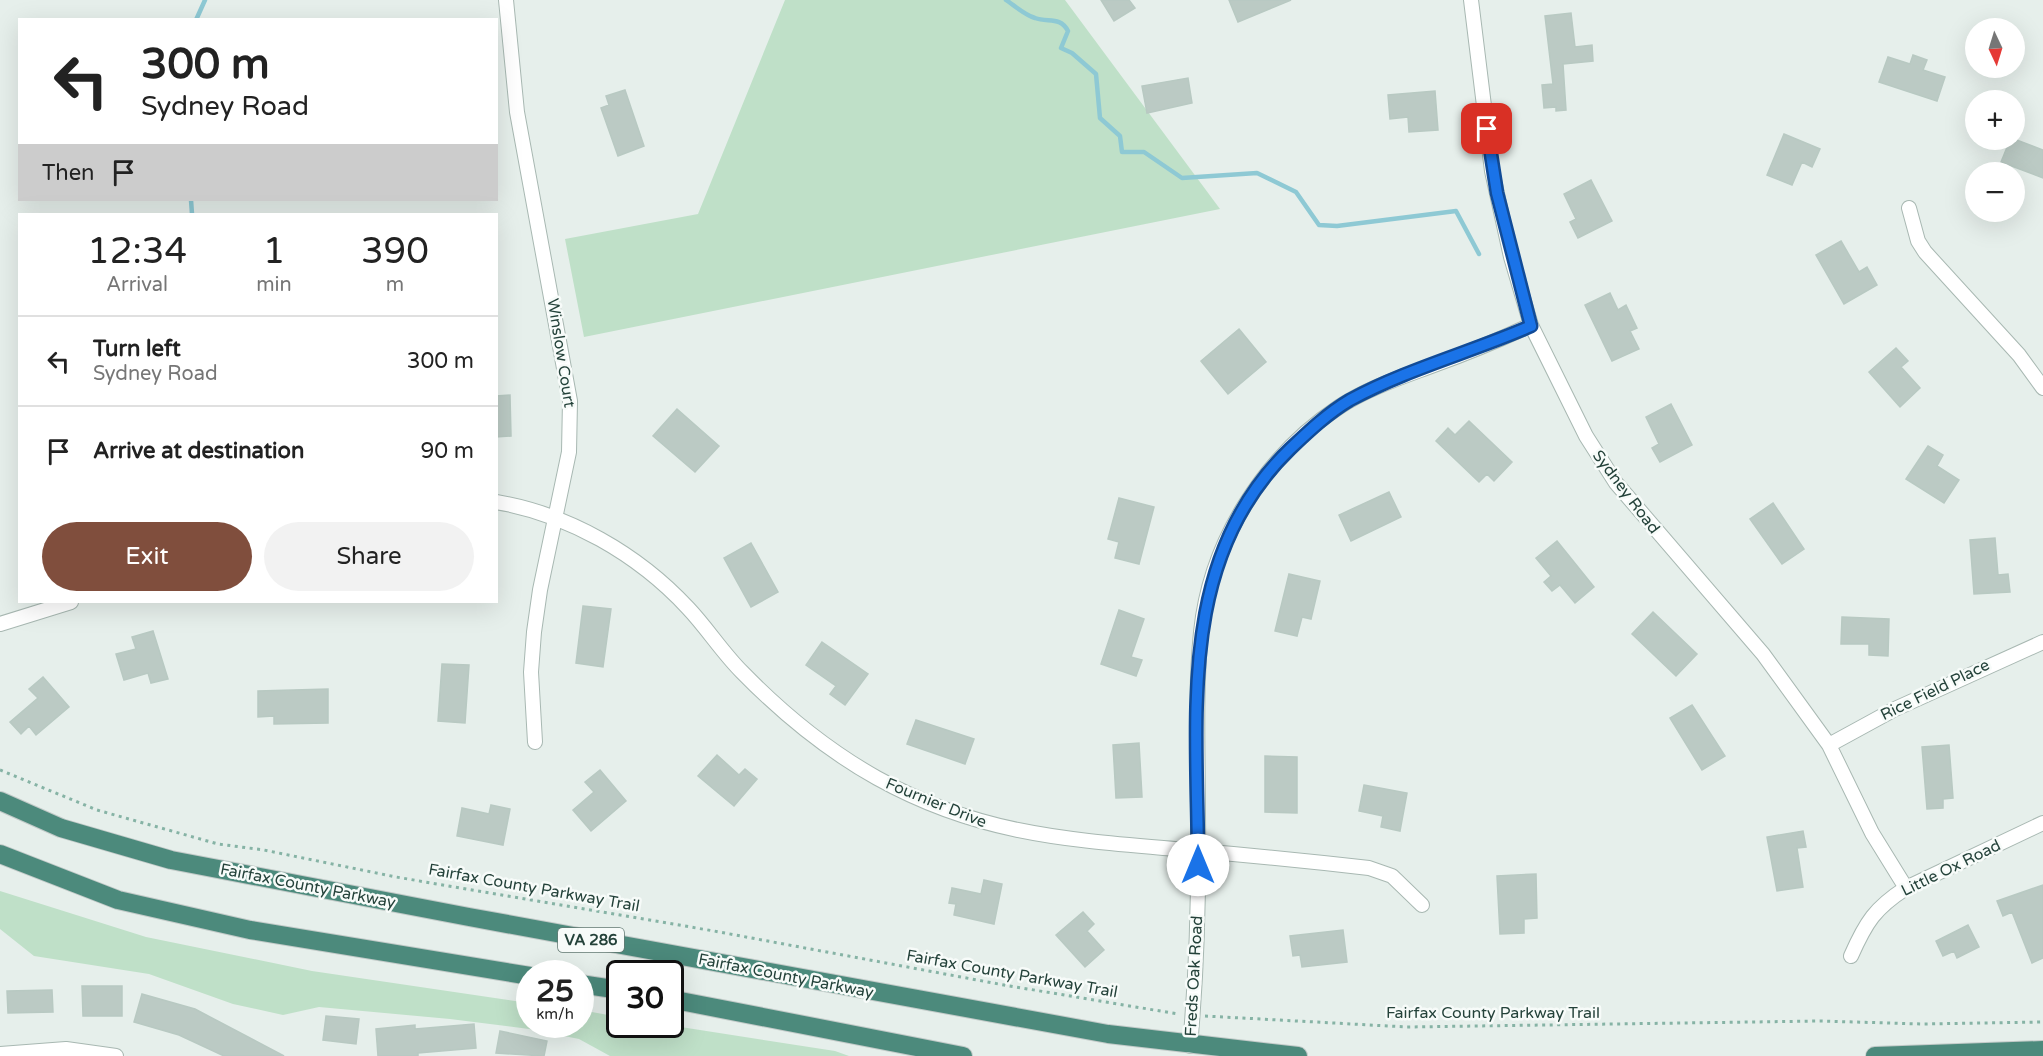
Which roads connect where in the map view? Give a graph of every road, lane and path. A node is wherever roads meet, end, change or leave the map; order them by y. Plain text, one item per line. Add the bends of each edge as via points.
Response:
1 (506, 0) edge
2 (1471, 0) edge
3 (1909, 208) dead end
4 (1531, 326) junction
5 (2043, 388) edge
6 (498, 502) edge
7 (556, 521) junction
8 (68, 603) edge
9 (0, 624) edge
10 (2043, 642) edge
11 (535, 742) dead end
12 (1830, 745) junction
13 (0, 770) edge
14 (0, 801) edge
15 (2043, 823) edge
16 (1198, 851) junction
17 (0, 854) edge
18 (1906, 888) junction
19 (1422, 905) dead end
20 (1851, 956) dead end
21 (516, 974) edge
22 (684, 1002) edge
23 (1193, 1015) junction
24 (2043, 1022) edge
25 (1190, 1046) junction
26 (2043, 1050) edge
27 (0, 1054) edge
28 (116, 1056) edge
29 (963, 1056) edge
30 (1298, 1056) edge
31 (1875, 1056) edge

1 - 7 street, Winslow Court via 517,112 570,401 569,452
2 - 4 street, Sydney Road via 1492,171
3 - 5 street via 1918,242 1925,252 2019,355
4 - 12 street, Sydney Road via 1586,436 1616,483 1763,654
4 - 16 street, Freds Oak Road via 1379,386 1338,408 1283,456 1244,505 1216,565 1201,631
6 - 7 street, Fournier Drive via 523,507
7 - 11 street, Winslow Court via 534,632
7 - 16 street, Fournier Drive via 601,539 655,576 740,670 793,720 878,779 959,816 996,827 1094,842
8 - 9 street
10 - 12 street, Rice Field Place via 1895,708
12 - 18 street, Sydney Road via 1872,833
13 - 23 path, Fairfax County Parkway Trail via 97,810 218,844 1004,986
14 - 25 highway, Fairfax County Parkway / VA 286 via 61,828 171,860 882,993
15 - 18 street, Little Ox Road
16 - 19 street, Fournier Drive via 1369,867 1392,876
16 - 23 street, Freds Oak Road
17 - 21 highway via 118,900 250,930
18 - 20 street, Little Ox Road via 1877,908
22 - 29 highway
23 - 24 path, Fairfax County Parkway Trail via 1407,1027
23 - 25 street, Freds Oak Road
25 - 30 highway, Fairfax County Parkway / VA 286
26 - 31 highway
27 - 28 street via 56,1049

